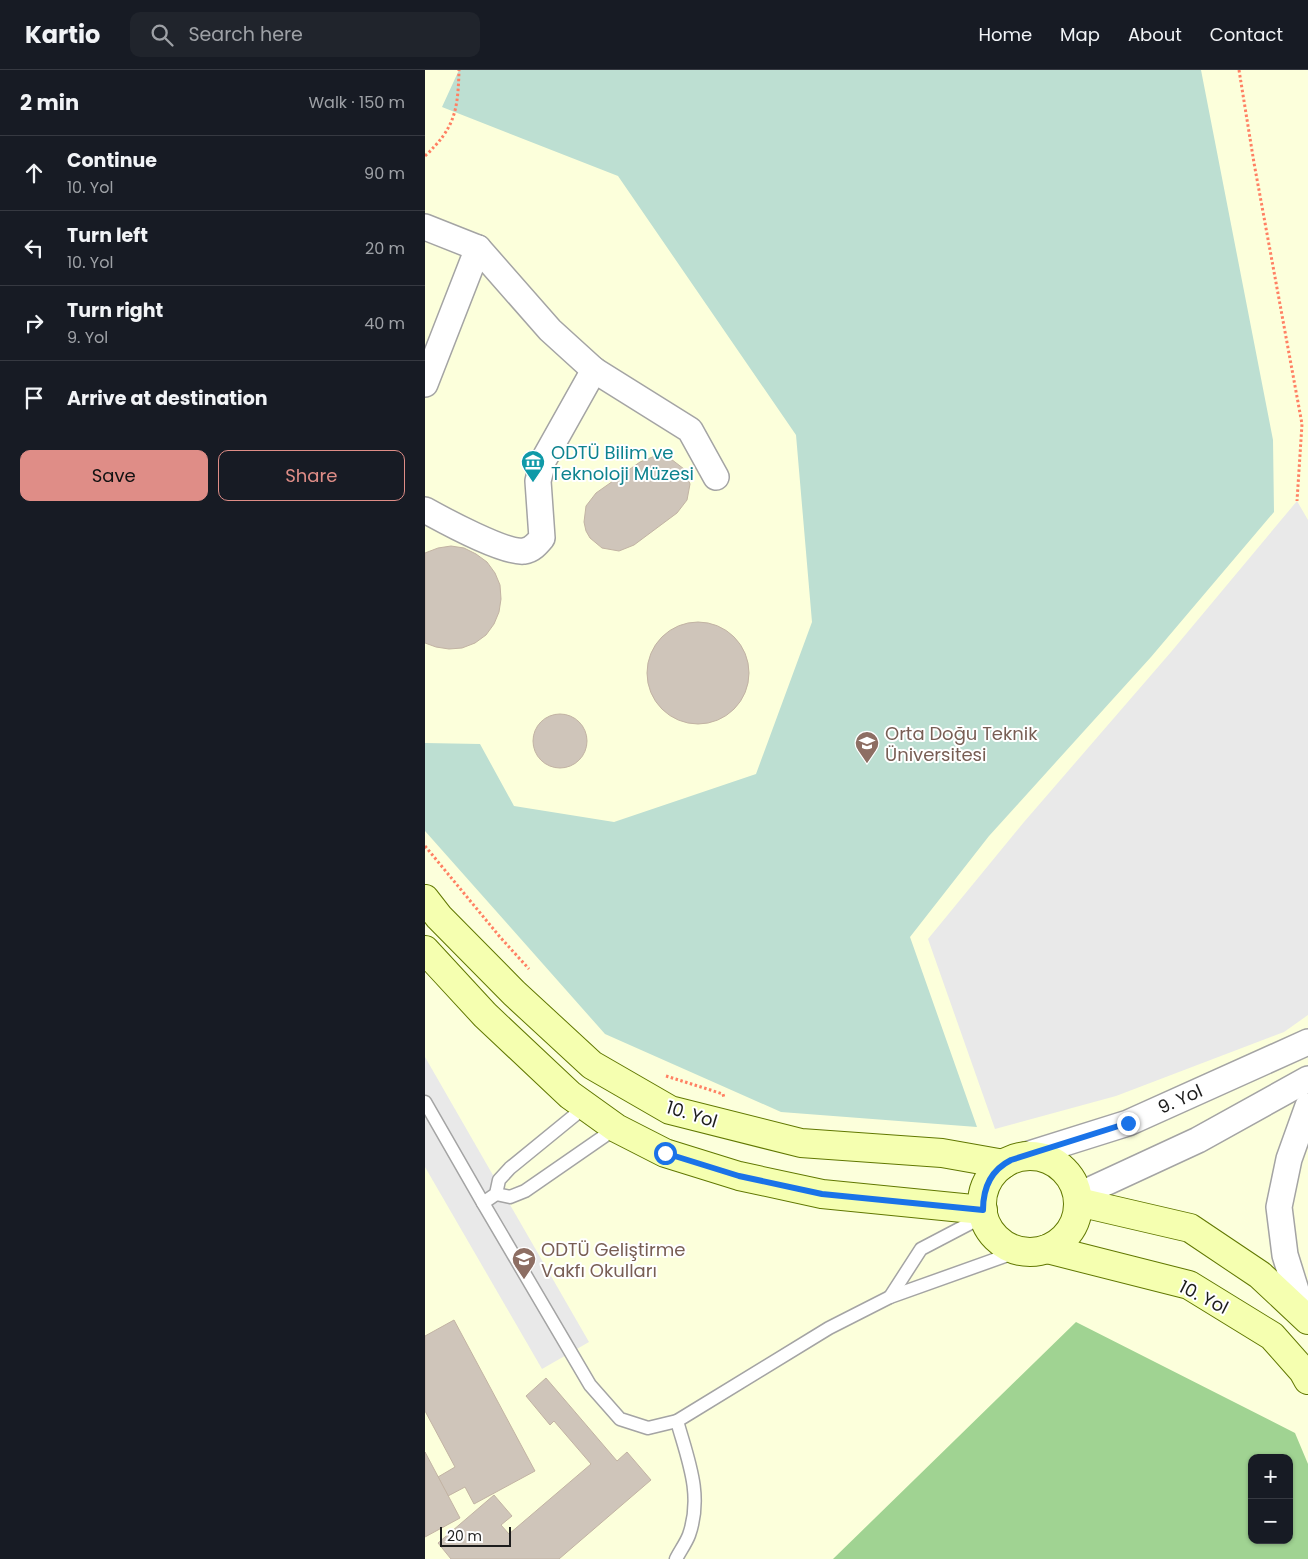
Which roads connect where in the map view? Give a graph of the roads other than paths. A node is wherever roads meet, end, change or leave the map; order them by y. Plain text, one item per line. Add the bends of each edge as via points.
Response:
1 (425, 227) edge
2 (478, 248) junction
3 (594, 370) junction
4 (425, 384) edge
5 (715, 477) dead end
6 (425, 510) edge
7 (425, 899) edge
8 (425, 950) edge
9 (1308, 1042) edge
10 (1308, 1079) edge
11 (425, 1102) edge
12 (586, 1106) junction
13 (1308, 1106) edge
14 (616, 1128) junction
15 (1012, 1160) junction
16 (496, 1194) junction
17 (1078, 1199) junction
18 (483, 1203) junction
19 (983, 1213) junction
20 (1047, 1249) junction
21 (1019, 1251) junction
22 (890, 1298) junction
23 (1306, 1318) edge
24 (1308, 1380) edge
25 (677, 1421) junction
26 (676, 1559) edge

1 - 2 street
2 - 3 street via 550,330
2 - 4 street
3 - 5 street via 690,430
3 - 6 street via 543,461 538,480 542,538 536,546 524,552 508,549 470,534
7 - 15 street, 10. Yol via 514,993 592,1064 671,1110 801,1143
8 - 12 street via 485,1015
9 - 15 street, 9. Yol via 1128,1123
10 - 17 street via 1198,1140
11 - 18 lane
12 - 14 street
12 - 16 lane via 509,1168 499,1180
13 - 23 street via 1289,1159 1279,1207 1285,1255
14 - 16 lane via 525,1191 510,1197
14 - 19 street via 665,1153 739,1176 822,1194
15 - 17 street, 10. Yol via 1036,1156 1051,1160 1072,1182
15 - 19 street via 994,1172 987,1184
16 - 18 lane
17 - 20 street via 1070,1231
17 - 23 street via 1190,1228 1260,1275
18 - 25 lane via 591,1384 620,1419 648,1428
19 - 21 street via 997,1239
19 - 22 lane via 921,1249
20 - 21 street, 10. Yol
20 - 24 street, 10. Yol via 1189,1285 1272,1336
21 - 22 lane
22 - 25 lane via 829,1328
25 - 26 lane via 694,1483 696,1510 689,1536

